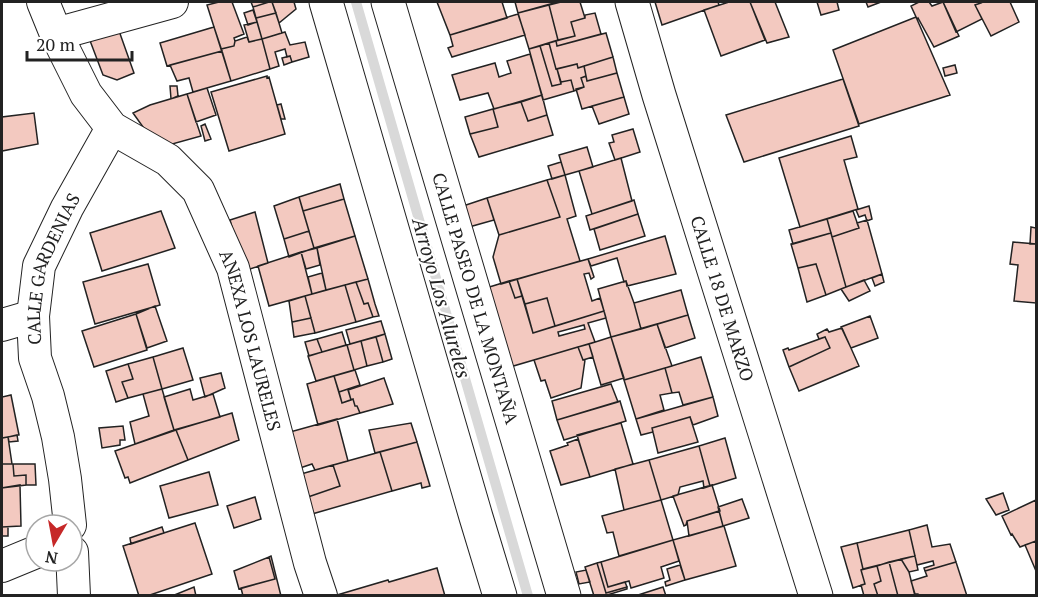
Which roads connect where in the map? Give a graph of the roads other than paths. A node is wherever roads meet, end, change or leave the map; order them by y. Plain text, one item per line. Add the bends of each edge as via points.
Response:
1 (43, 2) edge
2 (172, 2) edge
3 (326, 2) edge
4 (388, 2) edge
5 (632, 2) edge
6 (56, 34) junction
7 (112, 128) junction
8 (33, 316) junction
9 (2, 325) edge
10 (69, 513) edge
11 (24, 557) edge
12 (2, 566) edge
13 (73, 573) edge
14 (74, 596) edge
15 (321, 596) edge
16 (500, 596) edge
17 (564, 596) edge
18 (816, 596) edge

1 - 6 street
2 - 6 street
3 - 16 main road
4 - 17 main road, CALLE PASEO DE LA MONTAÑA
5 - 18 main road, CALLE 18 DE MARZO
6 - 7 street via 86,94
7 - 8 street, CALLE GARDENIAS via 39,266
7 - 15 street, ANEXA LOS LAURELES via 168,160 198,190 233,268
8 - 9 street
8 - 10 street, CALLE GARDENIAS via 35,358 58,437
11 - 12 street
13 - 14 street

